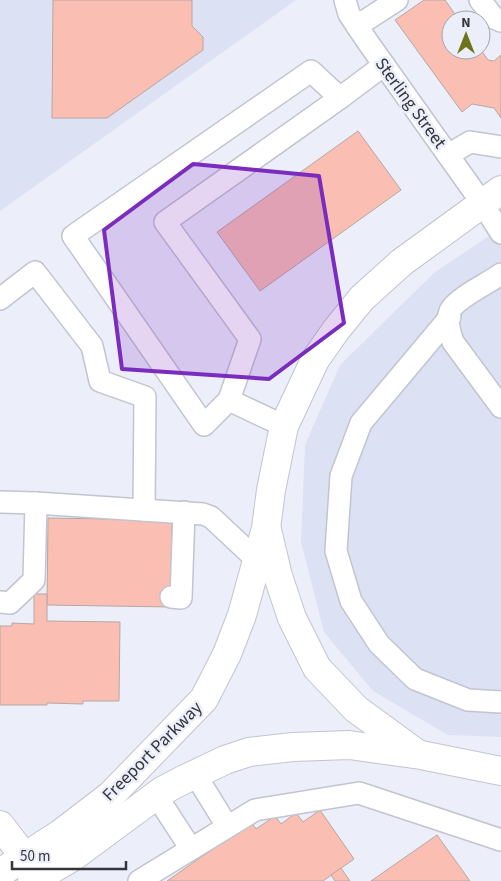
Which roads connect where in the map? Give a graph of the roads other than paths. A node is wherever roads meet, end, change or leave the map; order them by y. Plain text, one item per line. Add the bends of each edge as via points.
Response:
1 (345, 0) edge
2 (397, 0) edge
3 (480, 0) edge
4 (501, 21) edge
5 (357, 26) junction
6 (384, 65) junction
7 (340, 98) junction
8 (501, 147) edge
9 (448, 155) junction
10 (492, 196) edge
11 (501, 233) edge
12 (501, 274) edge
13 (0, 299) edge
14 (450, 317) junction
15 (498, 397) edge
16 (229, 400) junction
17 (284, 426) junction
18 (0, 502) edge
19 (36, 503) junction
20 (144, 510) junction
21 (184, 512) junction
22 (266, 528) junction
23 (257, 560) junction
24 (171, 598) dead end
25 (0, 602) edge
26 (501, 702) edge
27 (421, 755) junction
28 (501, 770) edge
29 (195, 774) junction
30 (156, 795) junction
31 (0, 825) edge
32 (227, 826) junction
33 (501, 840) edge
34 (191, 849) junction
35 (0, 874) edge
36 (34, 874) edge
37 (5, 881) edge
38 (138, 881) edge

1 - 5 street, Sterling Street
2 - 5 street
3 - 4 street via 494,18
5 - 6 street, Sterling Street
6 - 7 street
6 - 9 street, Sterling Street
7 - 16 street via 165,222 250,339
7 - 16 street via 311,71 73,236 204,425
8 - 9 street via 470,142
9 - 10 street, Sterling Street
10 - 11 street, Sterling Street
10 - 17 main road via 402,262 362,298 315,360
12 - 14 street via 459,301 450,311
13 - 20 street via 35,272 92,346 100,381 145,397
14 - 15 street via 449,332 453,342
14 - 26 street via 361,423 340,476 336,551 351,601 379,644 415,679 468,700
16 - 17 street
17 - 22 main road
18 - 19 street
19 - 20 street
19 - 25 street via 42,541 34,580 10,602
20 - 21 street
21 - 23 street via 211,517
21 - 24 street via 181,598
22 - 23 main road, Freeport Parkway
22 - 27 main road via 292,618 317,668 356,709
23 - 36 main road, Freeport Parkway via 236,631 204,699
27 - 28 main road, Freeport Parkway
27 - 29 main road, Freeport Parkway via 350,745 293,747 249,752
29 - 30 main road, Freeport Parkway
29 - 32 street
30 - 34 street
30 - 36 main road, Freeport Parkway via 74,856
31 - 36 main road
32 - 33 street via 254,810 359,793
32 - 34 street
34 - 38 street
35 - 36 main road, Freeport Parkway
35 - 37 main road

